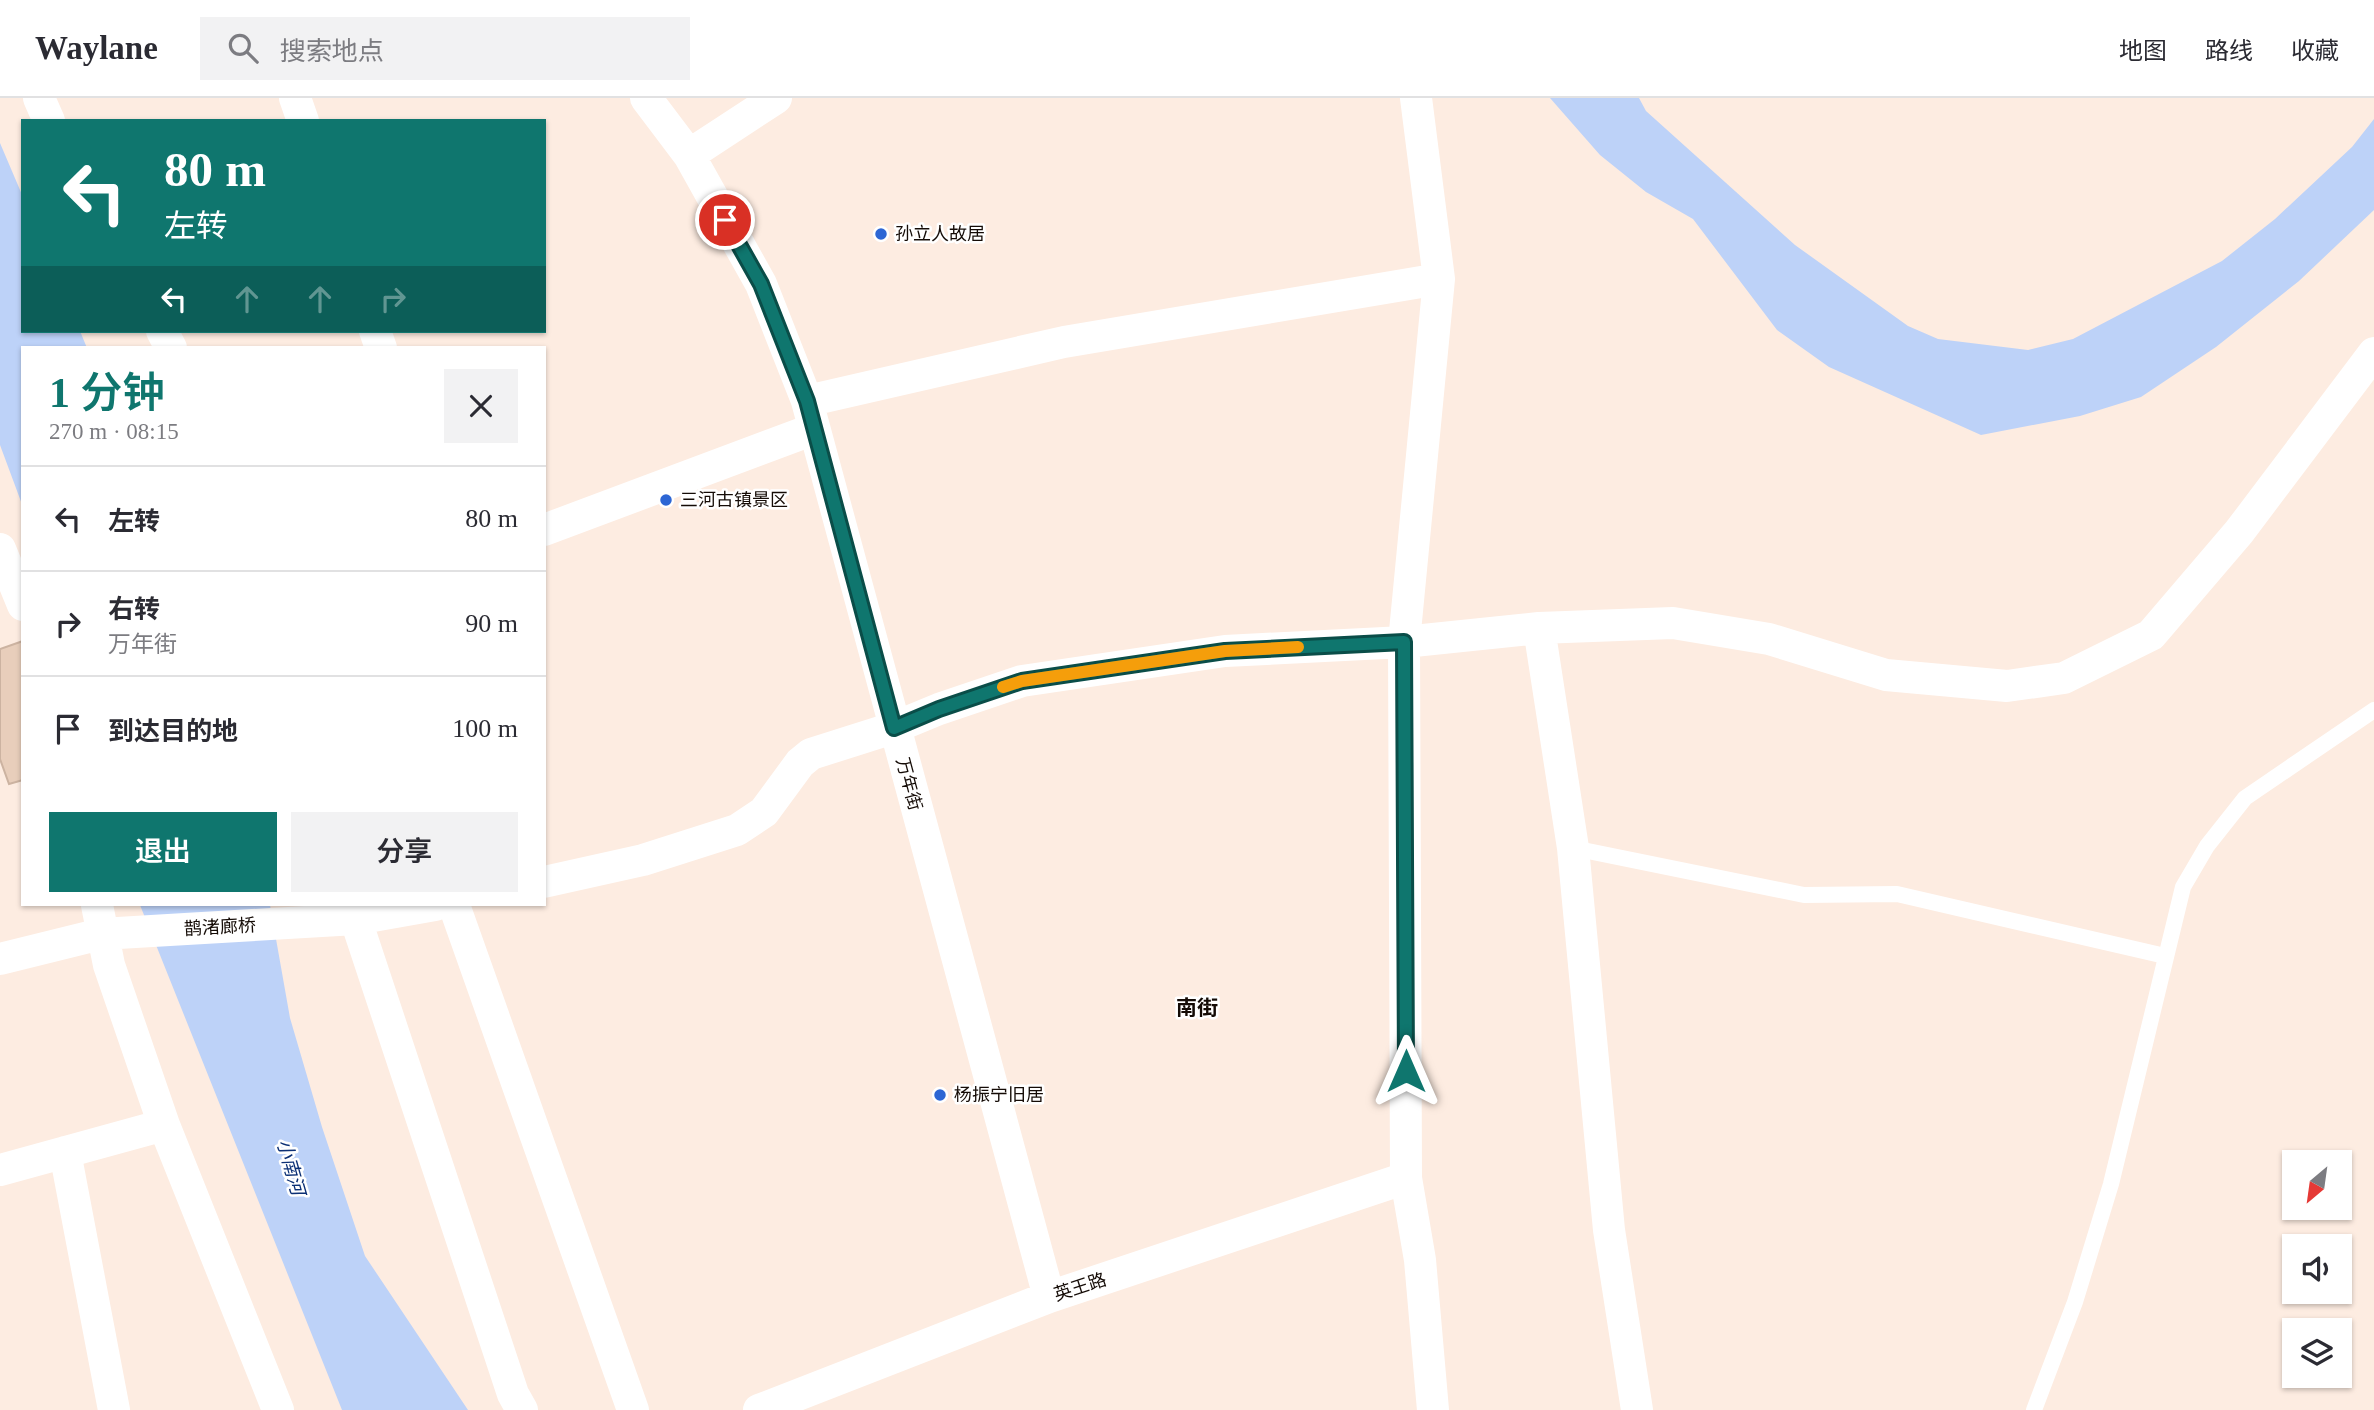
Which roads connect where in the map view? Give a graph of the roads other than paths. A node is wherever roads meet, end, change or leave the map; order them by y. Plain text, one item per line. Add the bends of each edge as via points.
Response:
1 (40, 98) edge
2 (295, 98) edge
3 (646, 98) edge
4 (776, 98) edge
5 (1416, 98) edge
6 (47, 119) edge
7 (302, 119) edge
8 (689, 155) junction
9 (1439, 279) junction
10 (2374, 353) edge
11 (811, 415) junction
12 (546, 529) edge
13 (0, 549) edge
14 (21, 600) edge
15 (1539, 628) junction
16 (1404, 642) junction
17 (2374, 710) edge
18 (894, 728) junction
19 (1573, 848) junction
20 (546, 882) edge
21 (423, 906) edge
22 (454, 906) edge
23 (353, 912) edge
24 (99, 919) edge
25 (2165, 956) junction
26 (0, 959) edge
27 (164, 1125) junction
28 (65, 1152) junction
29 (0, 1170) edge
30 (1406, 1178) junction
31 (1049, 1297) junction
32 (114, 1410) edge
33 (278, 1410) edge
34 (522, 1410) edge
35 (633, 1410) edge
36 (759, 1410) edge
37 (1433, 1410) edge
38 (1637, 1410) edge
39 (2034, 1410) edge

1 - 6 street
2 - 7 street
3 - 8 street, 万年街
4 - 8 street
5 - 9 street
8 - 11 street, 万年街 via 761,284
9 - 11 street via 1064,342
9 - 16 street
10 - 15 street via 2239,532 2151,635 2064,678 2007,686 1886,675 1769,639 1673,623
11 - 12 street
11 - 18 street, 万年街
13 - 14 street
15 - 16 street
15 - 19 street
16 - 18 street via 1225,651 1022,681
16 - 30 street
17 - 25 lane via 2245,798 2207,846 2183,887
18 - 20 street via 811,754 764,812 737,830 643,860
18 - 31 street, 万年街
19 - 25 lane via 1804,895 1897,894
19 - 38 street via 1609,1230
21 - 23 street, 鹊渚廊桥
22 - 35 street
23 - 24 street, 鹊渚廊桥 via 297,923 143,931
23 - 34 street
24 - 26 street, 鹊渚廊桥
24 - 27 street
25 - 39 lane via 2111,1184 2075,1302
27 - 28 street
27 - 33 street
28 - 29 street
28 - 32 street
30 - 31 street, 英王路
30 - 37 street via 1420,1261
31 - 36 street, 英王路

